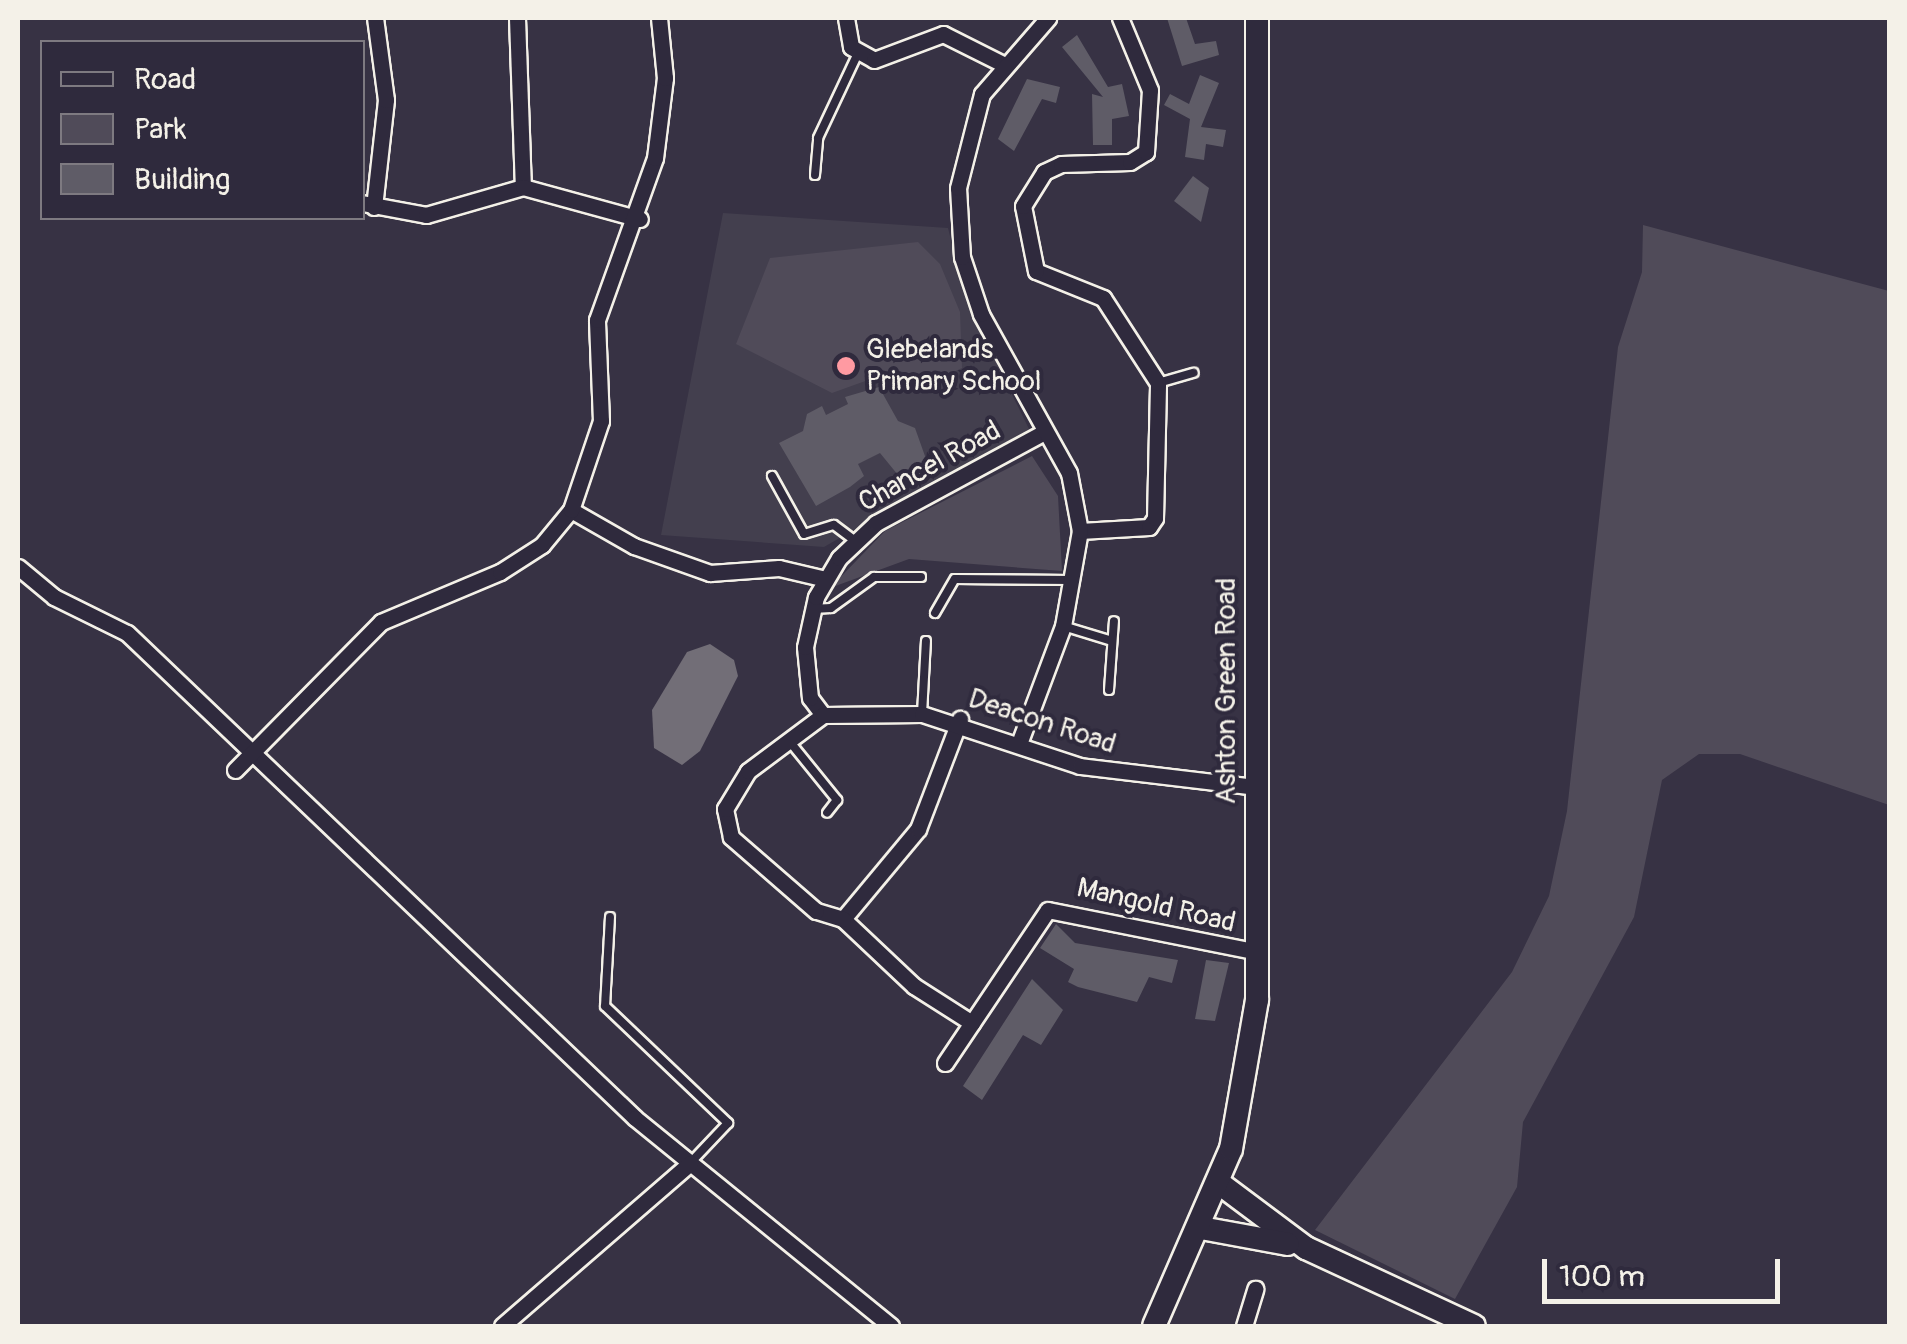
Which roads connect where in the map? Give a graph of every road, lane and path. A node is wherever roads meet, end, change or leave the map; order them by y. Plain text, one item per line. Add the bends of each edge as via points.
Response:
1 (374, 18) edge
2 (517, 18) edge
3 (659, 18) edge
4 (846, 18) edge
5 (1048, 18) edge
6 (1120, 18) edge
7 (1254, 24) edge
8 (858, 53) junction
9 (1001, 63) junction
10 (815, 175) dead end
11 (523, 188) junction
12 (368, 205) edge
13 (640, 219) junction
14 (1097, 272) dead end
15 (1092, 290) junction
16 (1194, 373) dead end
17 (1158, 383) junction
18 (1044, 432) junction
19 (772, 476) dead end
20 (571, 510) junction
21 (1080, 531) junction
22 (854, 540) junction
23 (18, 567) edge
24 (921, 577) dead end
25 (826, 579) junction
26 (1074, 581) junction
27 (812, 609) junction
28 (935, 612) dead end
29 (1114, 621) dead end
30 (1062, 626) junction
31 (1112, 640) junction
32 (926, 642) dead end
33 (1109, 690) dead end
34 (922, 714) junction
35 (823, 715) junction
36 (960, 719) junction
37 (1020, 741) junction
38 (790, 742) junction
39 (253, 751) junction
40 (235, 770) dead end
41 (1256, 787) junction
42 (827, 813) dead end
43 (610, 917) dead end
44 (843, 919) junction
45 (1258, 952) junction
46 (972, 1023) junction
47 (945, 1063) dead end
48 (690, 1163) junction
49 (1219, 1183) junction
50 (1201, 1228) junction
51 (1306, 1248) junction
52 (1254, 1289) dead end
53 (502, 1326) edge
54 (892, 1326) edge
55 (1154, 1326) edge
56 (1244, 1326) edge
57 (1474, 1326) edge

1 - 12 street via 386,100
2 - 11 street
3 - 13 street via 661,125
4 - 8 street
5 - 9 street
6 - 15 street via 1150,90 1152,157 1062,164 1044,172 1023,206 1036,272
7 - 41 street, Ashton Green Road
8 - 9 street via 888,60 943,34
8 - 10 lane via 818,138
9 - 18 street via 969,125 958,229 981,314
11 - 12 street via 426,216
11 - 13 street
13 - 20 street via 598,320 601,421
14 - 15 street
15 - 17 street
16 - 17 lane
17 - 21 street via 1156,518 1149,527
18 - 21 street via 1069,474
18 - 22 street, Chancel Road
19 - 22 lane via 804,534 834,525
20 - 25 street via 634,546 710,573 779,568
20 - 39 street via 542,545 500,572 381,622
21 - 26 street
22 - 25 street, Chancel Road
23 - 39 street via 54,597 128,633
24 - 27 lane via 874,577 832,608
25 - 27 street, Chancel Road
26 - 28 lane via 955,580
26 - 30 street
27 - 35 street, Chancel Road via 804,662
29 - 31 lane
30 - 31 lane
30 - 37 street
31 - 33 lane
32 - 34 lane
34 - 35 street, Deacon Road
34 - 36 street, Deacon Road
35 - 38 street
36 - 37 street, Deacon Road
36 - 44 street via 918,829
37 - 41 street, Deacon Road via 1131,776
38 - 42 lane via 837,800
38 - 44 street via 738,782 726,824 816,911
39 - 40 street
39 - 48 street
41 - 45 street, Ashton Green Road
43 - 48 lane via 604,1006 728,1123
44 - 46 street via 914,986
45 - 46 street, Mangold Road via 1051,909
45 - 49 street, Ashton Green Road via 1250,1059
46 - 47 street, Mangold Road
48 - 53 street
48 - 54 street
49 - 50 street, Ashton Green Road
49 - 51 street
50 - 51 street
50 - 55 street, Ashton Green Road
51 - 57 street
52 - 56 street

